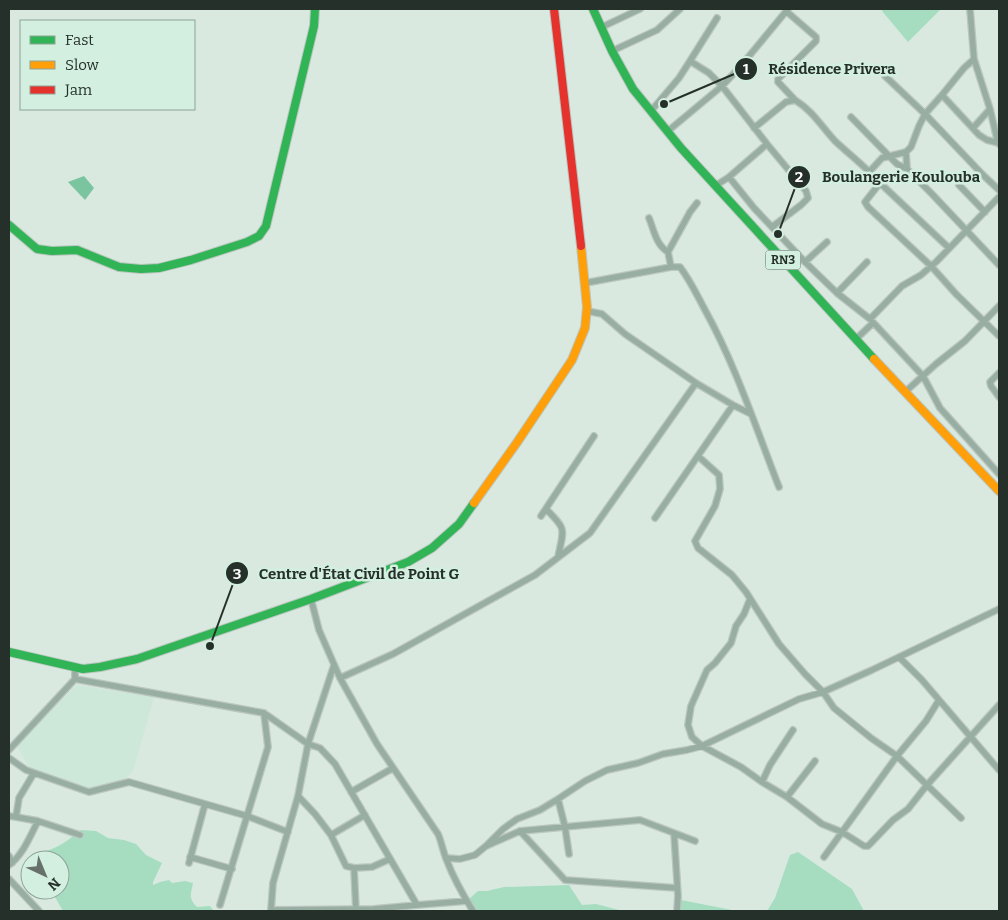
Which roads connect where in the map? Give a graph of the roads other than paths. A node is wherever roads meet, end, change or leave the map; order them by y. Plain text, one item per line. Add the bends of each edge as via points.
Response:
1 (314, 9) edge
2 (554, 9) edge
3 (594, 9) edge
4 (640, 9) edge
5 (680, 9) edge
6 (970, 9) edge
7 (787, 10) edge
8 (717, 18) dead end
9 (602, 27) junction
10 (612, 52) junction
11 (974, 59) junction
12 (690, 61) junction
13 (884, 76) dead end
14 (722, 86) junction
15 (942, 96) junction
16 (795, 100) junction
17 (651, 110) junction
18 (990, 110) junction
19 (925, 114) junction
20 (999, 116) edge
21 (851, 117) dead end
22 (992, 118) junction
23 (754, 128) junction
24 (973, 128) junction
25 (668, 131) junction
26 (999, 143) edge
27 (767, 144) junction
28 (906, 152) junction
29 (888, 156) junction
30 (907, 169) junction
31 (870, 171) junction
32 (729, 177) junction
33 (880, 183) junction
34 (959, 184) dead end
35 (715, 186) junction
36 (999, 190) edge
37 (999, 198) edge
38 (697, 204) dead end
39 (985, 212) junction
40 (649, 218) dead end
41 (9, 225) edge
42 (772, 227) junction
43 (967, 231) junction
44 (827, 242) dead end
45 (949, 248) junction
46 (668, 252) junction
47 (804, 262) junction
48 (866, 262) dead end
49 (999, 265) edge
50 (930, 266) junction
51 (671, 267) junction
52 (585, 283) junction
53 (837, 293) junction
54 (999, 306) edge
55 (587, 312) junction
56 (871, 321) junction
57 (985, 322) junction
58 (999, 336) edge
59 (856, 339) junction
60 (999, 373) edge
61 (922, 376) junction
62 (696, 382) junction
63 (905, 392) junction
64 (999, 397) edge
65 (733, 405) junction
66 (751, 414) junction
67 (594, 436) dead end
68 (698, 456) junction
69 (999, 474) edge
70 (779, 487) dead end
71 (998, 487) edge
72 (546, 509) junction
73 (541, 516) dead end
74 (655, 518) dead end
75 (558, 558) junction
76 (311, 599) junction
77 (750, 599) junction
78 (999, 608) edge
79 (9, 652) edge
80 (898, 657) junction
81 (334, 665) junction
82 (75, 668) junction
83 (75, 678) junction
84 (340, 678) junction
85 (823, 692) junction
86 (939, 700) junction
87 (999, 705) edge
88 (264, 713) junction
89 (792, 730) dead end
90 (971, 737) junction
91 (308, 744) junction
92 (702, 746) junction
93 (9, 750) edge
94 (897, 756) junction
95 (9, 758) edge
96 (815, 760) dead end
97 (393, 768) junction
98 (999, 770) edge
99 (34, 773) junction
100 (762, 782) junction
101 (927, 785) junction
102 (351, 792) junction
103 (298, 796) junction
104 (788, 797) junction
105 (558, 800) junction
106 (205, 804) junction
107 (365, 815) junction
108 (9, 816) edge
109 (247, 816) junction
110 (16, 817) junction
111 (961, 818) dead end
112 (38, 821) junction
113 (566, 827) junction
114 (520, 831) junction
115 (288, 832) junction
116 (842, 832) junction
117 (674, 833) junction
118 (80, 834) dead end
119 (331, 835) junction
120 (695, 841) dead end
121 (486, 846) junction
122 (569, 854) dead end
123 (9, 856) edge
124 (446, 858) junction
125 (824, 858) dead end
126 (390, 859) junction
127 (10, 864) edge
128 (354, 868) junction
129 (232, 869) junction
130 (9, 879) edge
131 (678, 888) junction
132 (467, 901) junction
133 (220, 905) dead end
134 (418, 905) junction
135 (356, 910) edge
136 (39, 911) edge
137 (270, 911) edge
138 (473, 911) edge
139 (676, 911) edge

1 - 41 main road via 314,26 266,226 259,236 191,260 141,269 119,267 77,250 37,249
2 - 52 main road
3 - 9 main road, RN3
4 - 9 street
5 - 10 street via 656,30
6 - 11 street
7 - 14 street
7 - 16 street via 817,39 778,79
8 - 12 street
9 - 10 main road, RN3
10 - 17 main road, RN3 via 629,83
11 - 15 street
11 - 18 street
12 - 14 street via 709,72
12 - 17 street
13 - 19 street
14 - 23 street
14 - 25 street
15 - 19 street
15 - 24 street
16 - 23 street via 786,102
16 - 31 street
17 - 25 main road, RN3
18 - 22 street
18 - 24 street
19 - 28 street via 912,147
19 - 36 street
20 - 22 street
21 - 29 street
22 - 26 street
23 - 27 street
24 - 26 street via 987,140
25 - 35 main road, RN3
27 - 32 street
27 - 42 street via 806,191 808,198
28 - 29 street
28 - 30 street
29 - 30 street
29 - 31 street
30 - 43 street
31 - 33 street
32 - 35 street
32 - 42 street
33 - 45 street
33 - 50 street via 865,202 868,207
34 - 39 street
35 - 59 main road, RN3
37 - 39 street
38 - 46 street
39 - 43 street
40 - 46 street via 659,244
42 - 47 street
43 - 45 street
43 - 49 street
44 - 47 street
45 - 50 street
46 - 51 street
47 - 53 street
48 - 53 street
50 - 56 street via 902,286
50 - 57 street
51 - 52 street
51 - 66 street via 680,267 687,276 712,321
52 - 55 main road
53 - 56 street
54 - 57 street
55 - 62 street via 602,314 625,334
55 - 76 main road via 585,328 572,360 458,524 439,542 408,562
56 - 59 street
56 - 61 street
57 - 58 street
57 - 61 street
59 - 63 main road, RN3
60 - 64 street via 990,382
61 - 63 street
61 - 69 street via 940,408
62 - 65 street
62 - 75 street via 590,533
63 - 71 main road, RN3
65 - 66 street
65 - 68 street
66 - 70 street
67 - 72 street
68 - 74 street
68 - 77 street via 720,475 720,489 715,506 694,541 698,548 732,575
72 - 73 street
72 - 75 street via 562,526
75 - 84 street via 535,575 466,614 393,654
76 - 81 street via 319,630
76 - 82 main road via 137,659 100,667
77 - 85 street via 779,644
77 - 92 street via 730,643 707,670 691,706 688,725 692,737
78 - 80 street
79 - 82 main road
80 - 85 street
80 - 86 street
81 - 84 street
81 - 91 street
82 - 83 street
83 - 88 street
83 - 93 street
84 - 97 street
85 - 92 street via 799,698
85 - 94 street via 834,708
86 - 90 street
86 - 94 street
87 - 90 street
88 - 91 street
88 - 109 street via 268,747
89 - 100 street
90 - 98 street
90 - 101 street
91 - 102 street via 320,748 335,764
91 - 103 street
92 - 100 street
92 - 105 street via 607,770 584,781
94 - 101 street
94 - 116 street
95 - 99 street
96 - 104 street
97 - 102 street
97 - 124 street via 438,834
99 - 106 street via 89,792 129,782
99 - 110 street via 19,798
100 - 104 street
101 - 111 street
101 - 116 street via 908,809 868,846
102 - 107 street
103 - 115 street
103 - 119 street
104 - 116 street via 822,824
105 - 113 street
105 - 121 street via 518,819
106 - 109 street
106 - 129 street via 189,860
107 - 119 street
107 - 126 street
108 - 110 street
109 - 115 street
109 - 129 street
110 - 112 street
112 - 118 street
112 - 127 street via 26,845
113 - 114 street
113 - 117 street via 640,820
113 - 122 street
114 - 121 street
114 - 131 street via 565,880
115 - 137 street via 273,883
116 - 125 street
117 - 120 street
117 - 131 street
119 - 128 street via 344,864
121 - 124 street via 475,855
123 - 127 street
124 - 132 street
126 - 128 street via 372,867
126 - 134 street
128 - 135 street
129 - 133 street
130 - 136 street
131 - 139 street
132 - 134 street
132 - 138 street
134 - 135 street
135 - 137 street

